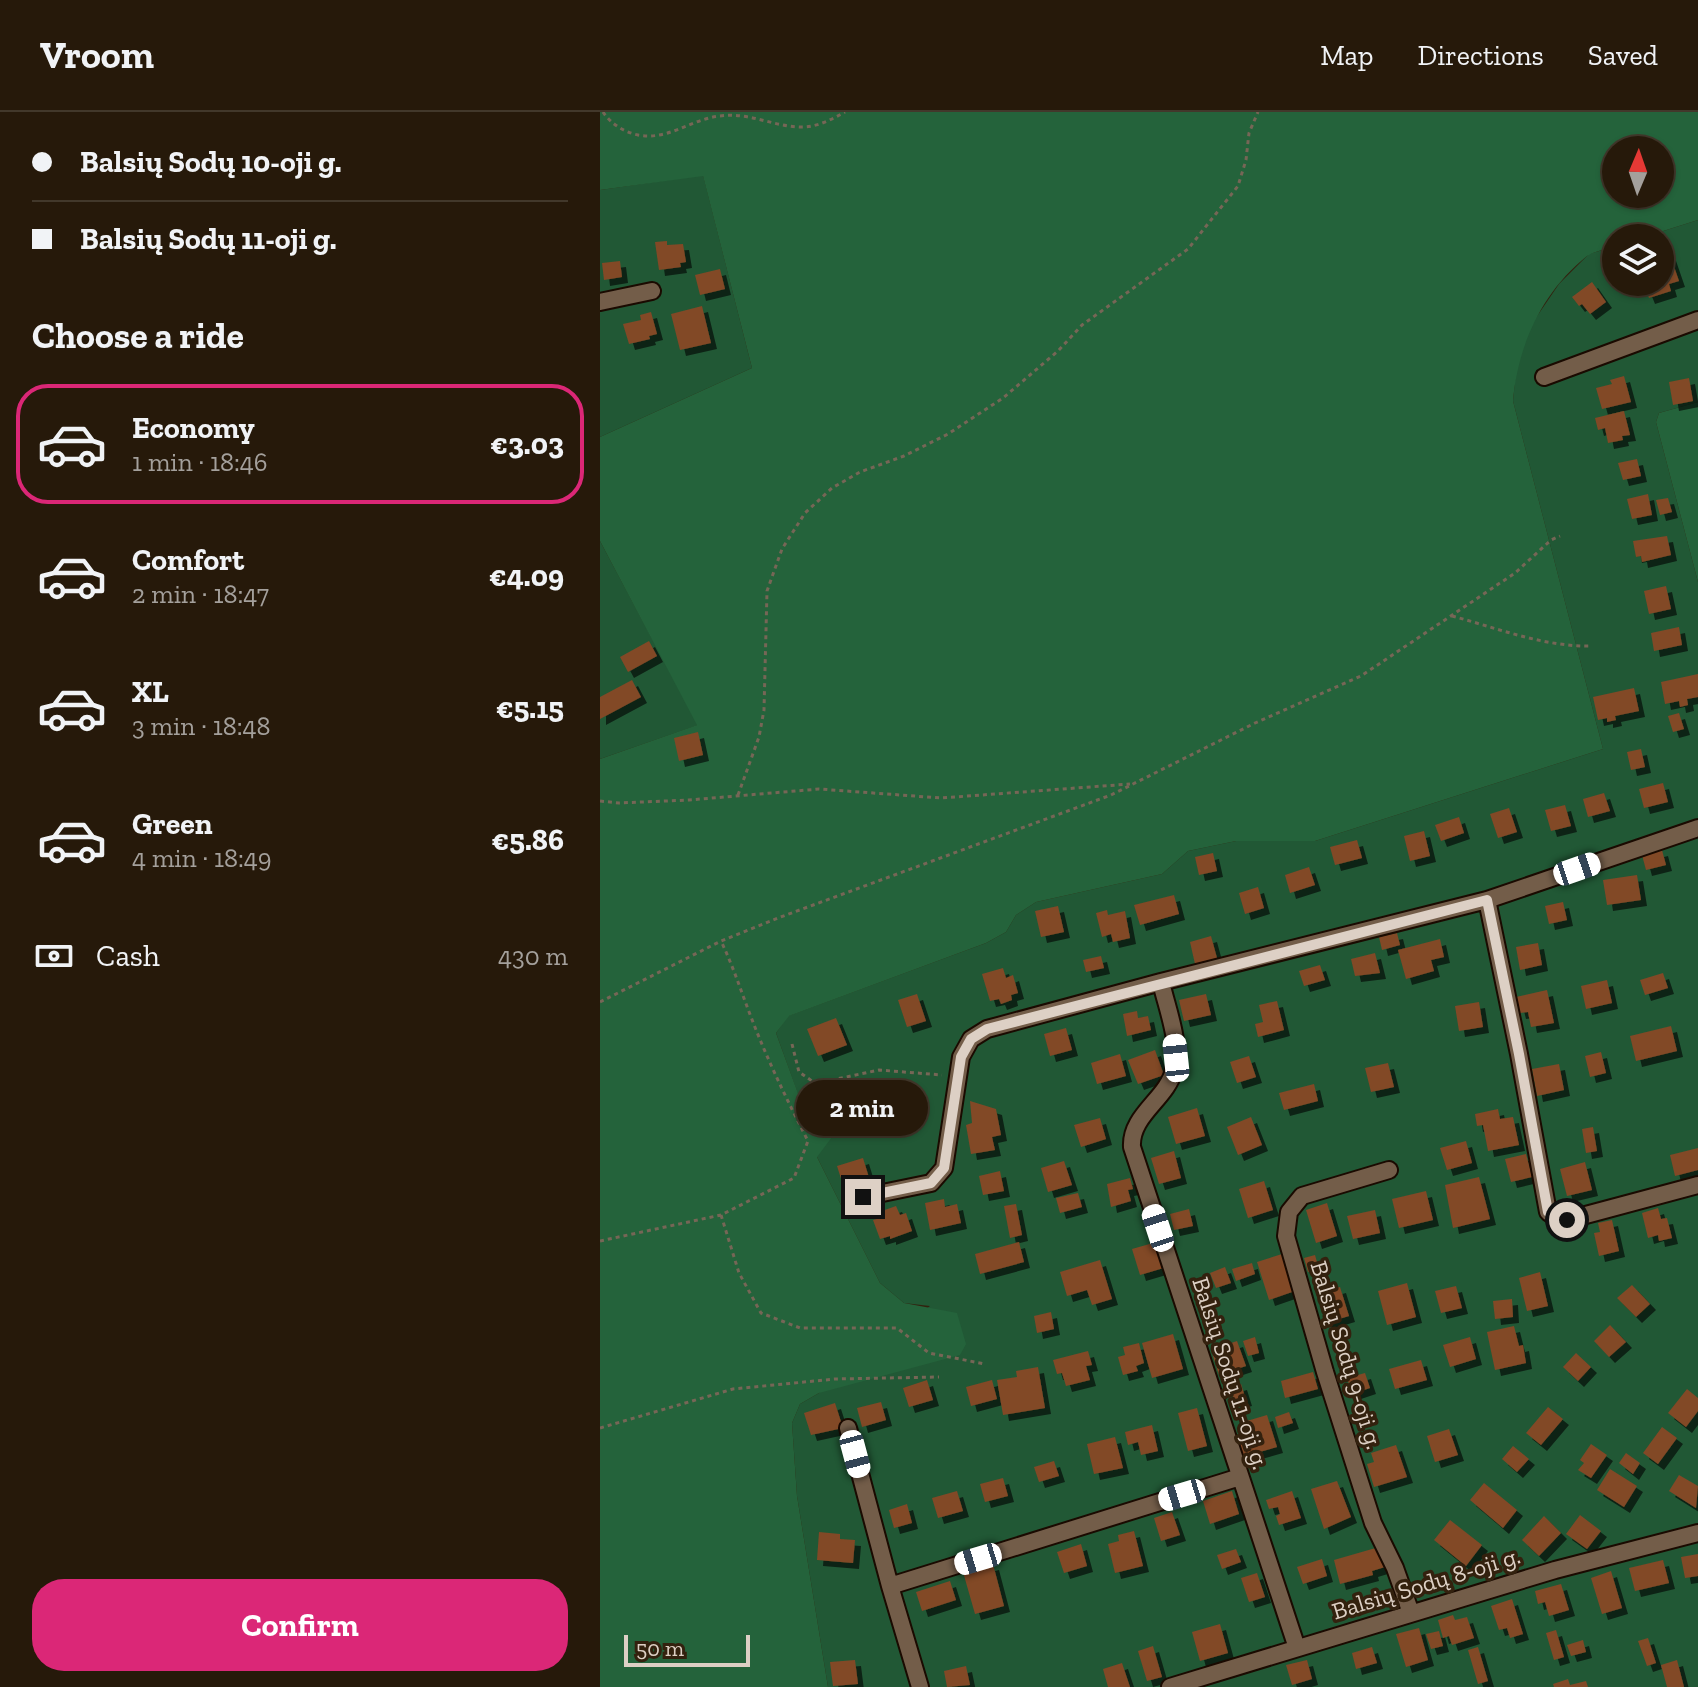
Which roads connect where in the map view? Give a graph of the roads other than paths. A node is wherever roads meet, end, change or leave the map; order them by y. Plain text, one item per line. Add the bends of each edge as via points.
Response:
1 (652, 291) dead end
2 (600, 302) edge
3 (1698, 320) edge
4 (1544, 377) dead end
5 (1698, 828) edge
6 (1487, 900) junction
7 (1161, 982) junction
8 (1389, 1170) dead end
9 (1698, 1185) edge
10 (863, 1197) dead end
11 (848, 1428) dead end
12 (1240, 1477) junction
13 (1698, 1533) edge
14 (890, 1586) junction
15 (1411, 1613) junction
16 (1297, 1648) junction
17 (920, 1687) edge
18 (1170, 1687) edge

1 - 2 street
3 - 4 street
5 - 6 street
6 - 7 street
6 - 9 street via 1548,1212 1567,1220
7 - 10 street via 987,1029 971,1039 961,1057 944,1168 938,1178
7 - 12 street, Balsių Sodų 11-oji g. via 1174,1037 1174,1072 1138,1122 1132,1147
8 - 15 street, Balsių Sodų 9-oji g. via 1302,1196 1289,1212 1286,1236 1373,1523
11 - 14 street
12 - 14 street
12 - 16 street, Balsių Sodų 11-oji g.
13 - 15 street, Balsių Sodų 8-oji g.
14 - 17 street
15 - 16 street, Balsių Sodų 8-oji g.
16 - 18 street, Balsių Sodų 8-oji g.

